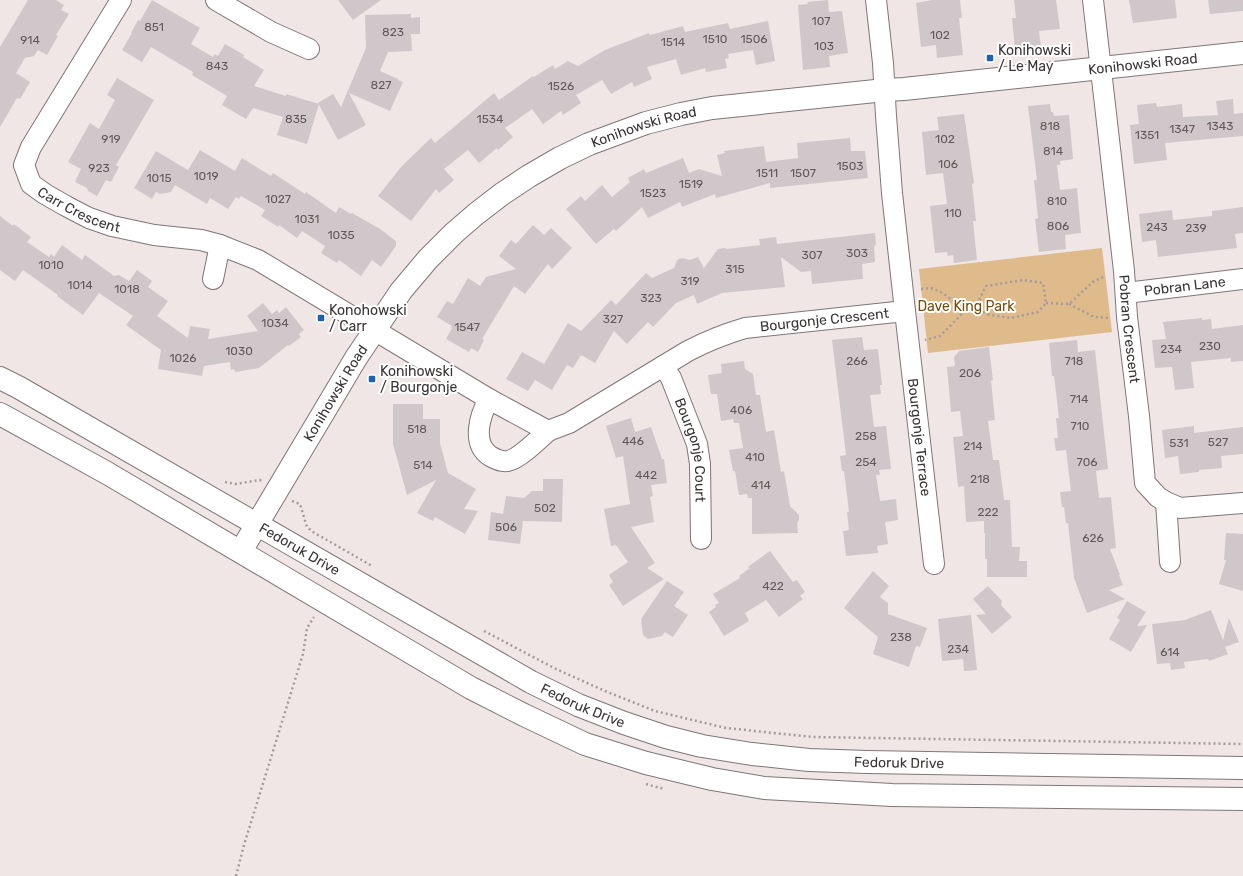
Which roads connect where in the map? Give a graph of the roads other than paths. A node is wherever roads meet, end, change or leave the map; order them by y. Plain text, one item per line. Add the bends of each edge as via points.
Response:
1 (121, 0) edge
2 (216, 0) edge
3 (876, 0) edge
4 (1093, 0) edge
5 (309, 49) dead end
6 (1243, 53) edge
7 (1100, 68) junction
8 (885, 90) junction
9 (220, 244) junction
10 (213, 279) dead end
11 (1243, 279) edge
12 (1126, 293) junction
13 (905, 311) junction
14 (375, 330) junction
15 (663, 366) junction
16 (0, 378) edge
17 (490, 399) junction
18 (0, 414) edge
19 (548, 431) junction
20 (1166, 502) junction
21 (1243, 503) edge
22 (256, 524) junction
23 (702, 539) dead end
24 (241, 552) junction
25 (1170, 562) dead end
26 (934, 564) dead end
27 (1243, 768) edge
28 (1243, 799) edge

1 - 9 street, Carr Crescent via 31,147 24,165 31,184 44,194 89,218 112,226
2 - 5 street via 270,32
3 - 8 street
4 - 7 street, Pobran Crescent
6 - 7 main road, Konihowski Road
7 - 8 main road, Konihowski Road
7 - 12 street, Pobran Crescent
8 - 13 street, Bourgonje Crescent via 892,193
8 - 14 main road, Konihowski Road via 712,108 646,123 589,144 529,176 454,233 401,291
9 - 10 street
9 - 14 street, Carr Crescent via 265,264
11 - 12 street, Pobran Lane
12 - 20 street, Pobran Crescent via 1145,483
13 - 15 street, Bourgonje Crescent via 745,328 707,341
13 - 26 street, Bourgonje Terrace
14 - 17 street
14 - 22 main road, Konihowski Road
15 - 19 street, Bourgonje Crescent via 570,423
15 - 23 street, Bourgonje Court via 671,378 697,444
16 - 22 main road, Fedoruk Drive
17 - 19 street
17 - 19 street, Bourgonje Crescent via 483,411 479,438 485,452 496,459 508,461 518,456
18 - 24 main road
20 - 21 street, Pobran Crescent via 1180,508
20 - 25 street
22 - 24 main road, Konihowski Road
22 - 27 main road, Fedoruk Drive via 531,682 578,705 624,723 702,746 752,754 823,760
24 - 28 main road via 471,688 585,744 646,763 764,788 892,795

